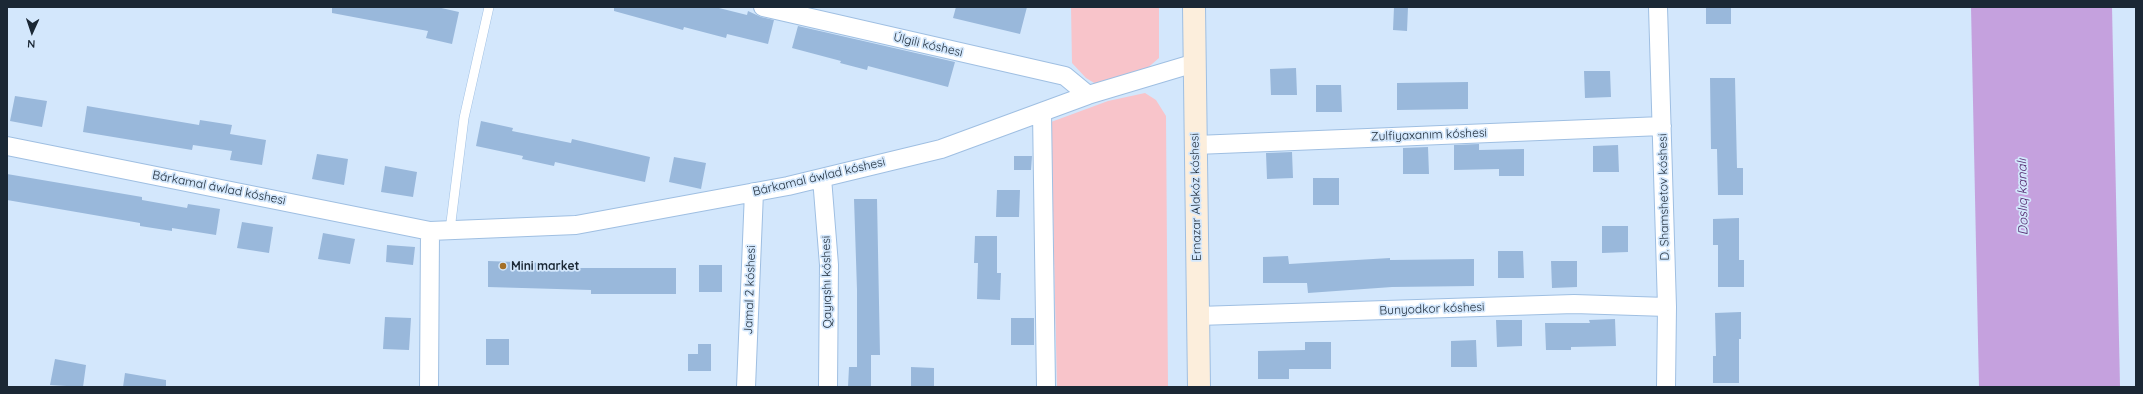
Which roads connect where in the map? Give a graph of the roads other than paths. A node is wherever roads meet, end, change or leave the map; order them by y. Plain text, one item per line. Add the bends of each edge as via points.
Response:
1 (489, 7) edge
2 (763, 7) edge
3 (1194, 7) edge
4 (1658, 7) edge
5 (1195, 63) junction
6 (1088, 95) junction
7 (1042, 112) junction
8 (1662, 126) junction
9 (1196, 145) junction
10 (7, 146) edge
11 (822, 178) junction
12 (754, 192) junction
13 (450, 230) junction
14 (430, 231) junction
15 (1667, 307) junction
16 (1198, 316) junction
17 (429, 387) edge
18 (746, 387) edge
19 (828, 387) edge
20 (1046, 387) edge
21 (1199, 387) edge
22 (1666, 387) edge

1 - 13 lane via 464,118
2 - 6 street, Úlgili kóshesi via 1065,76
3 - 5 main road, Ernazar Alakóz kóshesi
4 - 8 street, D. Shamshetov kóshesi
5 - 6 street, Bárkamal áwlad kóshesi
5 - 9 main road, Ernazar Alakóz kóshesi
6 - 7 street, Bárkamal áwlad kóshesi
7 - 11 street, Bárkamal áwlad kóshesi via 941,149
7 - 20 street
8 - 9 street, Zulfiyaxanım kóshesi
8 - 15 street, D. Shamshetov kóshesi
9 - 16 main road, Ernazar Alakóz kóshesi
10 - 14 street, Bárkamal áwlad kóshesi
11 - 12 street, Bárkamal áwlad kóshesi
11 - 19 street, Qayıqshı kóshesi via 829,265
12 - 13 street, Bárkamal áwlad kóshesi via 576,225
12 - 18 street, Jamal 2 kóshesi
13 - 14 street, Bárkamal áwlad kóshesi
14 - 17 street
15 - 16 street, Bunyodkor kóshesi via 1574,304
15 - 22 street, D. Shamshetov kóshesi
16 - 21 main road, Ernazar Alakóz kóshesi

